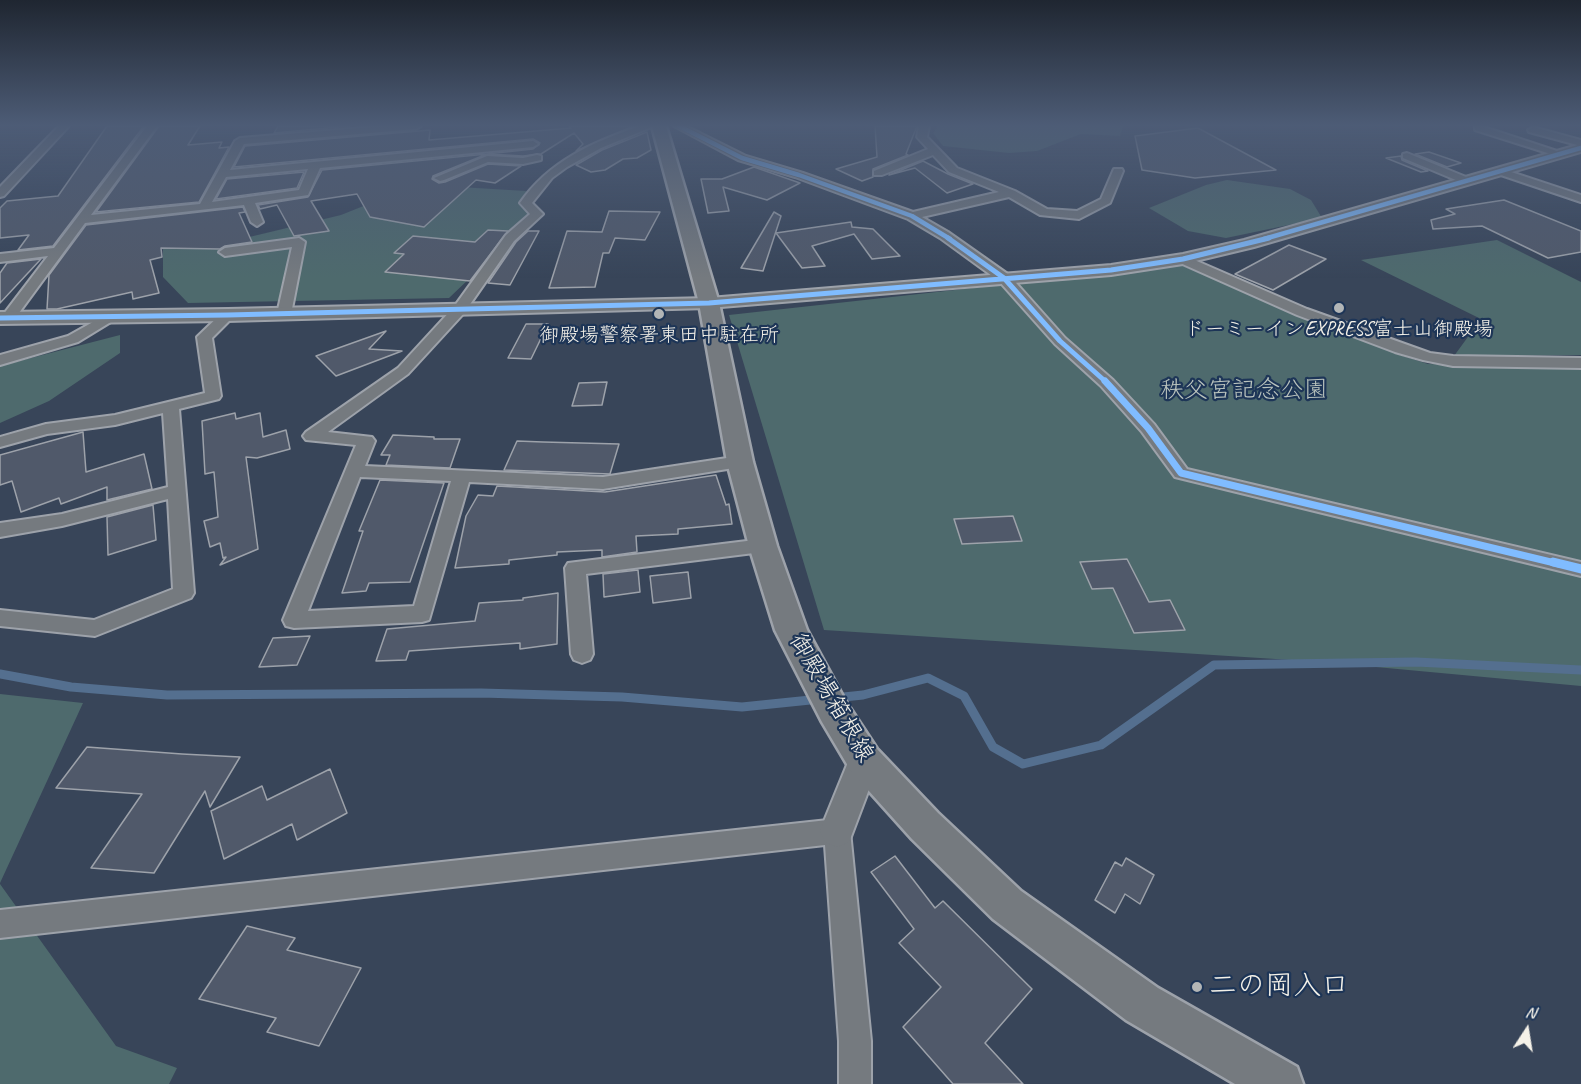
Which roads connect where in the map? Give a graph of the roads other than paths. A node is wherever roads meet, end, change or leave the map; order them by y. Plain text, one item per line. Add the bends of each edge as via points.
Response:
1 (16, 177) edge
2 (113, 177) edge
3 (221, 177) edge
4 (310, 177) edge
5 (443, 177) edge
6 (549, 177) edge
7 (673, 177) edge
8 (802, 177) edge
9 (970, 177) edge
10 (1116, 177) edge
11 (1456, 177) edge
12 (1481, 177) edge
13 (1515, 177) edge
14 (440, 178) dead end
15 (1467, 181) junction
16 (1011, 193) junction
17 (0, 194) edge
18 (1581, 200) edge
19 (249, 202) junction
20 (204, 207) junction
21 (912, 216) junction
22 (80, 220) junction
23 (257, 222) dead end
24 (58, 251) junction
25 (225, 252) dead end
26 (0, 258) edge
27 (1183, 259) junction
28 (1004, 278) junction
29 (709, 303) junction
30 (459, 310) junction
31 (285, 314) junction
32 (228, 315) junction
33 (109, 317) junction
34 (4, 318) edge
35 (0, 360) edge
36 (1581, 363) edge
37 (171, 406) junction
38 (0, 442) edge
39 (740, 462) junction
40 (353, 471) junction
41 (461, 477) junction
42 (177, 491) junction
43 (0, 530) edge
44 (763, 546) junction
45 (1581, 569) edge
46 (0, 618) edge
47 (582, 654) dead end
48 (864, 760) junction
49 (837, 831) junction
50 (0, 924) edge
51 (855, 1084) edge
52 (1280, 1084) edge

1 - 17 street
2 - 22 street
3 - 20 street
4 - 19 street via 304,193
5 - 14 street
6 - 30 street via 534,188 526,203 537,214 510,238
7 - 29 main road, 御殿場箱根線
8 - 21 street
9 - 16 street
10 - 16 street via 1106,201 1078,215 1044,212
11 - 15 street
12 - 15 street
13 - 18 street
15 - 27 street
16 - 21 street
19 - 20 street
19 - 23 street
20 - 22 street
21 - 28 street
22 - 24 street
24 - 26 street
24 - 34 street
25 - 31 street via 299,242
27 - 28 street via 1111,270
27 - 36 street via 1302,312 1428,357
28 - 29 street
28 - 45 street via 1060,341 1107,383 1181,473
29 - 30 street
29 - 39 main road, 御殿場箱根線
30 - 31 street
30 - 40 street via 404,371 312,436 366,441
31 - 32 street
32 - 33 street
32 - 37 street via 204,337 213,396
33 - 34 street
33 - 35 street via 73,339
37 - 38 street via 114,420 46,429
37 - 42 street
39 - 41 street via 603,483
39 - 44 main road, 御殿場箱根線
40 - 41 street
40 - 41 street via 294,620 422,614
42 - 43 street via 62,520
42 - 46 street via 184,593 95,628
44 - 47 street via 575,568
44 - 48 main road, 御殿場箱根線 via 791,630
48 - 49 street
48 - 52 main road, 御殿場箱根線 via 1007,905 1142,1004
49 - 50 street
49 - 51 street via 855,1041

